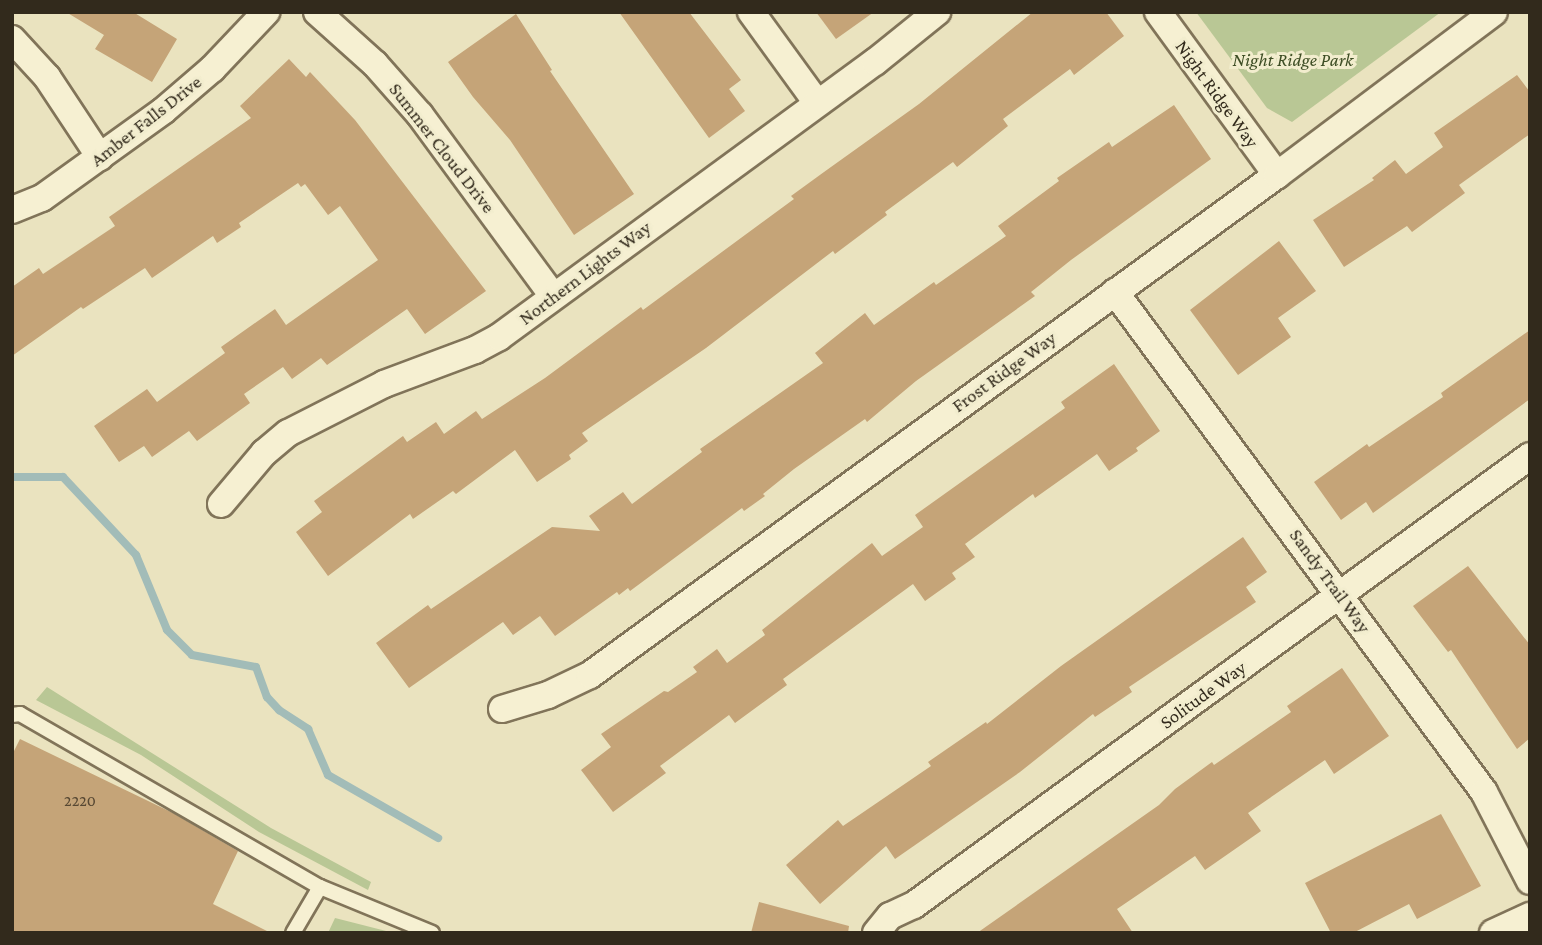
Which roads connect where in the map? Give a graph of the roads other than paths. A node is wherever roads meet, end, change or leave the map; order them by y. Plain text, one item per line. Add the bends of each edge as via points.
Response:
1 (266, 12) edge
2 (317, 12) edge
3 (751, 12) edge
4 (937, 12) edge
5 (1158, 12) edge
6 (1494, 12) edge
7 (12, 39) edge
8 (817, 103) junction
9 (100, 157) junction
10 (1276, 175) junction
11 (12, 210) edge
12 (1115, 292) junction
13 (553, 296) junction
14 (1530, 456) edge
15 (221, 504) dead end
16 (1341, 596) junction
17 (502, 709) dead end
18 (12, 715) edge
19 (1530, 880) edge
20 (320, 887) junction
21 (1530, 916) edge
22 (293, 933) edge
23 (432, 933) edge
24 (876, 933) edge
25 (1493, 933) edge

1 - 9 street, Amber Falls Drive via 212,69
2 - 13 street, Summer Cloud Drive via 375,64 421,115
3 - 8 street
4 - 8 street, Northern Lights Way
5 - 10 street, Night Ridge Way
6 - 10 street, Frost Ridge Way
7 - 9 street via 47,77
8 - 13 street, Northern Lights Way
9 - 11 street, Amber Falls Drive via 42,198
10 - 12 street, Frost Ridge Way
12 - 16 street, Sandy Trail Way
12 - 17 street, Frost Ridge Way via 590,675 548,695
13 - 15 street, Northern Lights Way via 475,350 384,384 288,433 264,453
14 - 16 street, Solitude Way
16 - 19 street, Sandy Trail Way via 1484,792
16 - 24 street, Solitude Way via 914,905 890,916
18 - 20 lane via 20,714
20 - 22 lane
20 - 23 lane
21 - 25 street

